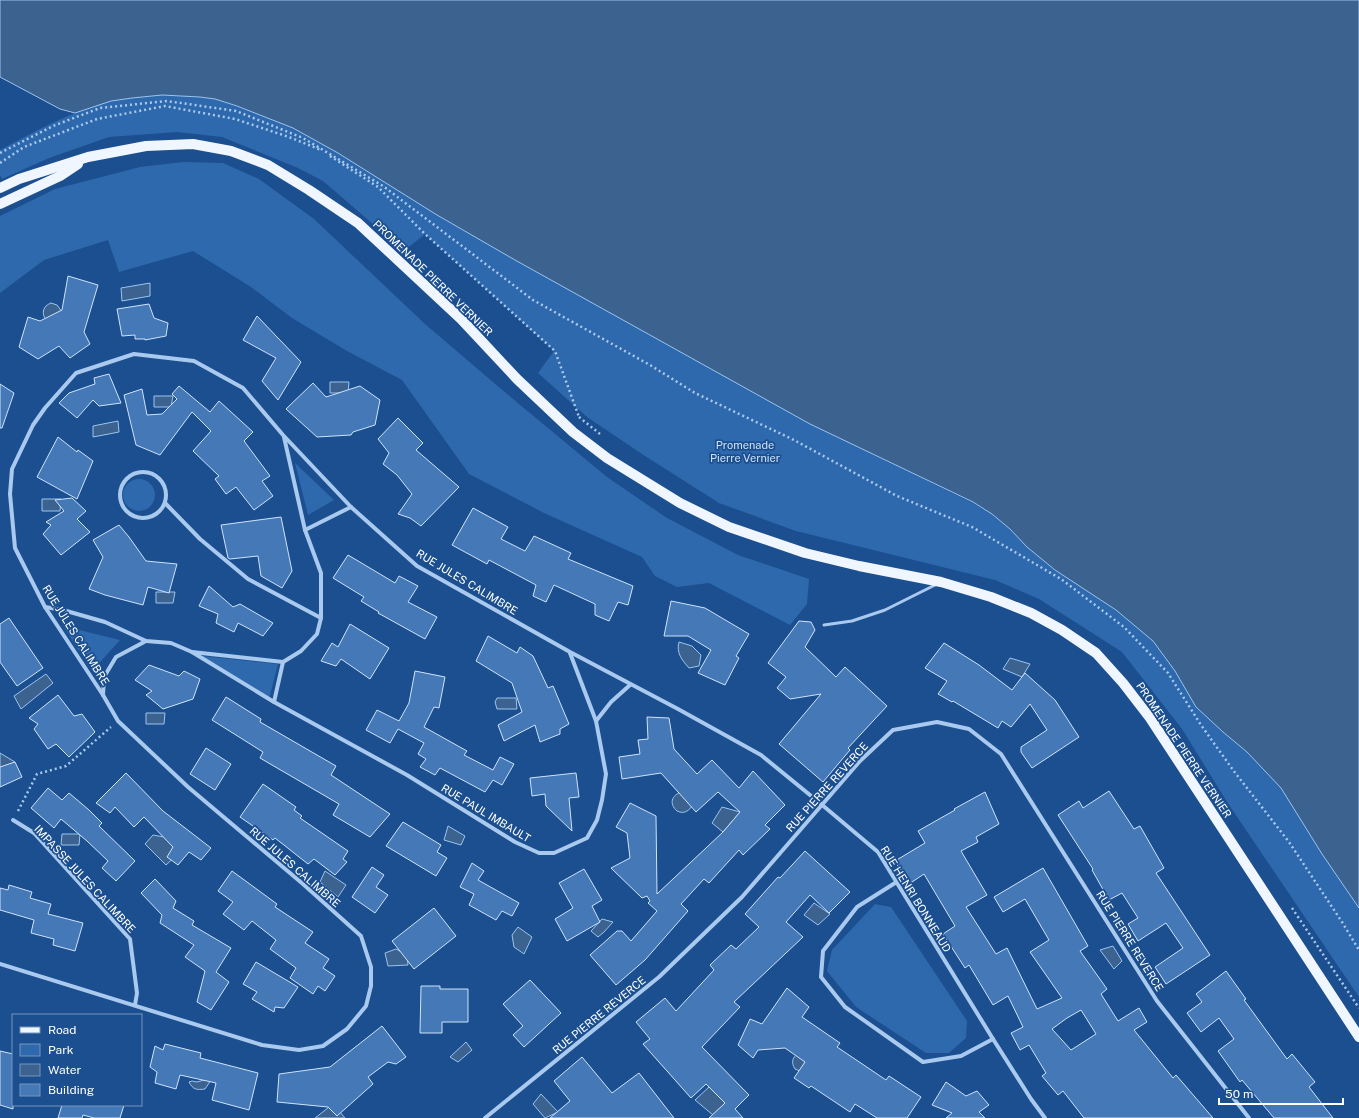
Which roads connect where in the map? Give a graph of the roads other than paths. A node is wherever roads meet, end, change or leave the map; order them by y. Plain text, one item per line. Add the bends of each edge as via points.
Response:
1 (88, 157) junction
2 (0, 188) edge
3 (0, 204) edge
4 (283, 435) junction
5 (165, 503) junction
6 (351, 507) junction
7 (305, 530) junction
8 (941, 582) junction
9 (45, 607) junction
10 (321, 618) junction
11 (824, 625) dead end
12 (146, 641) junction
13 (192, 652) junction
14 (570, 652) junction
15 (283, 662) junction
16 (630, 685) junction
17 (103, 695) junction
18 (274, 702) junction
19 (596, 721) junction
20 (724, 734) joint
21 (821, 804) junction
22 (13, 820) road end
23 (895, 882) junction
24 (0, 964) edge
25 (135, 1005) junction
26 (1359, 1037) edge
27 (993, 1039) junction
28 (485, 1118) edge
29 (1045, 1118) edge
30 (1249, 1118) edge

1 - 2 main road, PROMENADE PIERRE VERNIER via 19,179
1 - 3 main road, PROMENADE PIERRE VERNIER via 60,176
1 - 8 main road, PROMENADE PIERRE VERNIER via 146,146 193,144 231,151 268,165 358,223 461,319 517,379 572,432 607,458 680,503 730,527 806,553
4 - 6 street, RUE JULES CALIMBRE
4 - 7 street
4 - 9 street, RUE JULES CALIMBRE via 243,388 194,361 134,354 76,373 33,425 12,469 10,494 16,548
5 - 5 street via 166,488 162,481 150,472 134,473 122,483 119,498 126,512 132,516 148,518 161,510
5 - 10 street via 200,539 248,579
6 - 7 street
6 - 14 street, RUE JULES CALIMBRE via 417,566
7 - 10 street via 321,573
8 - 11 lane via 885,610 852,621
8 - 26 main road, PROMENADE PIERRE VERNIER via 991,597 1050,623 1096,653 1123,682 1150,718
9 - 12 street, RUE PAUL IMBAULT via 105,622
9 - 17 street, RUE JULES CALIMBRE
10 - 15 street via 317,634 301,651
12 - 13 street, RUE PAUL IMBAULT via 172,643
12 - 17 street via 116,657 104,677
13 - 15 street, RUE PAUL IMBAULT
13 - 18 street, RUE PAUL IMBAULT
14 - 16 street, RUE JULES CALIMBRE
14 - 19 street, RUE PAUL IMBAULT
15 - 18 street
16 - 19 street via 611,702
16 - 20 street, RUE JULES CALIMBRE
17 - 25 street, RUE JULES CALIMBRE via 118,721 188,787 304,884 361,936 371,967 371,986 366,1006 347,1029 323,1046 298,1050 262,1045
18 - 19 street, RUE PAUL IMBAULT via 407,775 515,842 539,853 554,853 587,838 597,820 606,774
20 - 21 street, RUE HENRI BONNEAUD via 761,755
21 - 23 street, RUE HENRI BONNEAUD via 878,852
21 - 28 street, RUE PIERRE REVERCE via 742,897 659,977
21 - 30 street, RUE PIERRE REVERCE via 860,761 894,730 937,722 970,729 1001,754 1157,1001
22 - 25 street, IMPASSE JULES CALIMBRE via 34,833 130,939 137,993
23 - 27 street, RUE HENRI BONNEAUD
23 - 27 street via 857,907 823,951 821,977 845,1007 923,1062 961,1056
24 - 25 street, RUE JULES CALIMBRE
27 - 29 street, RUE HENRI BONNEAUD

